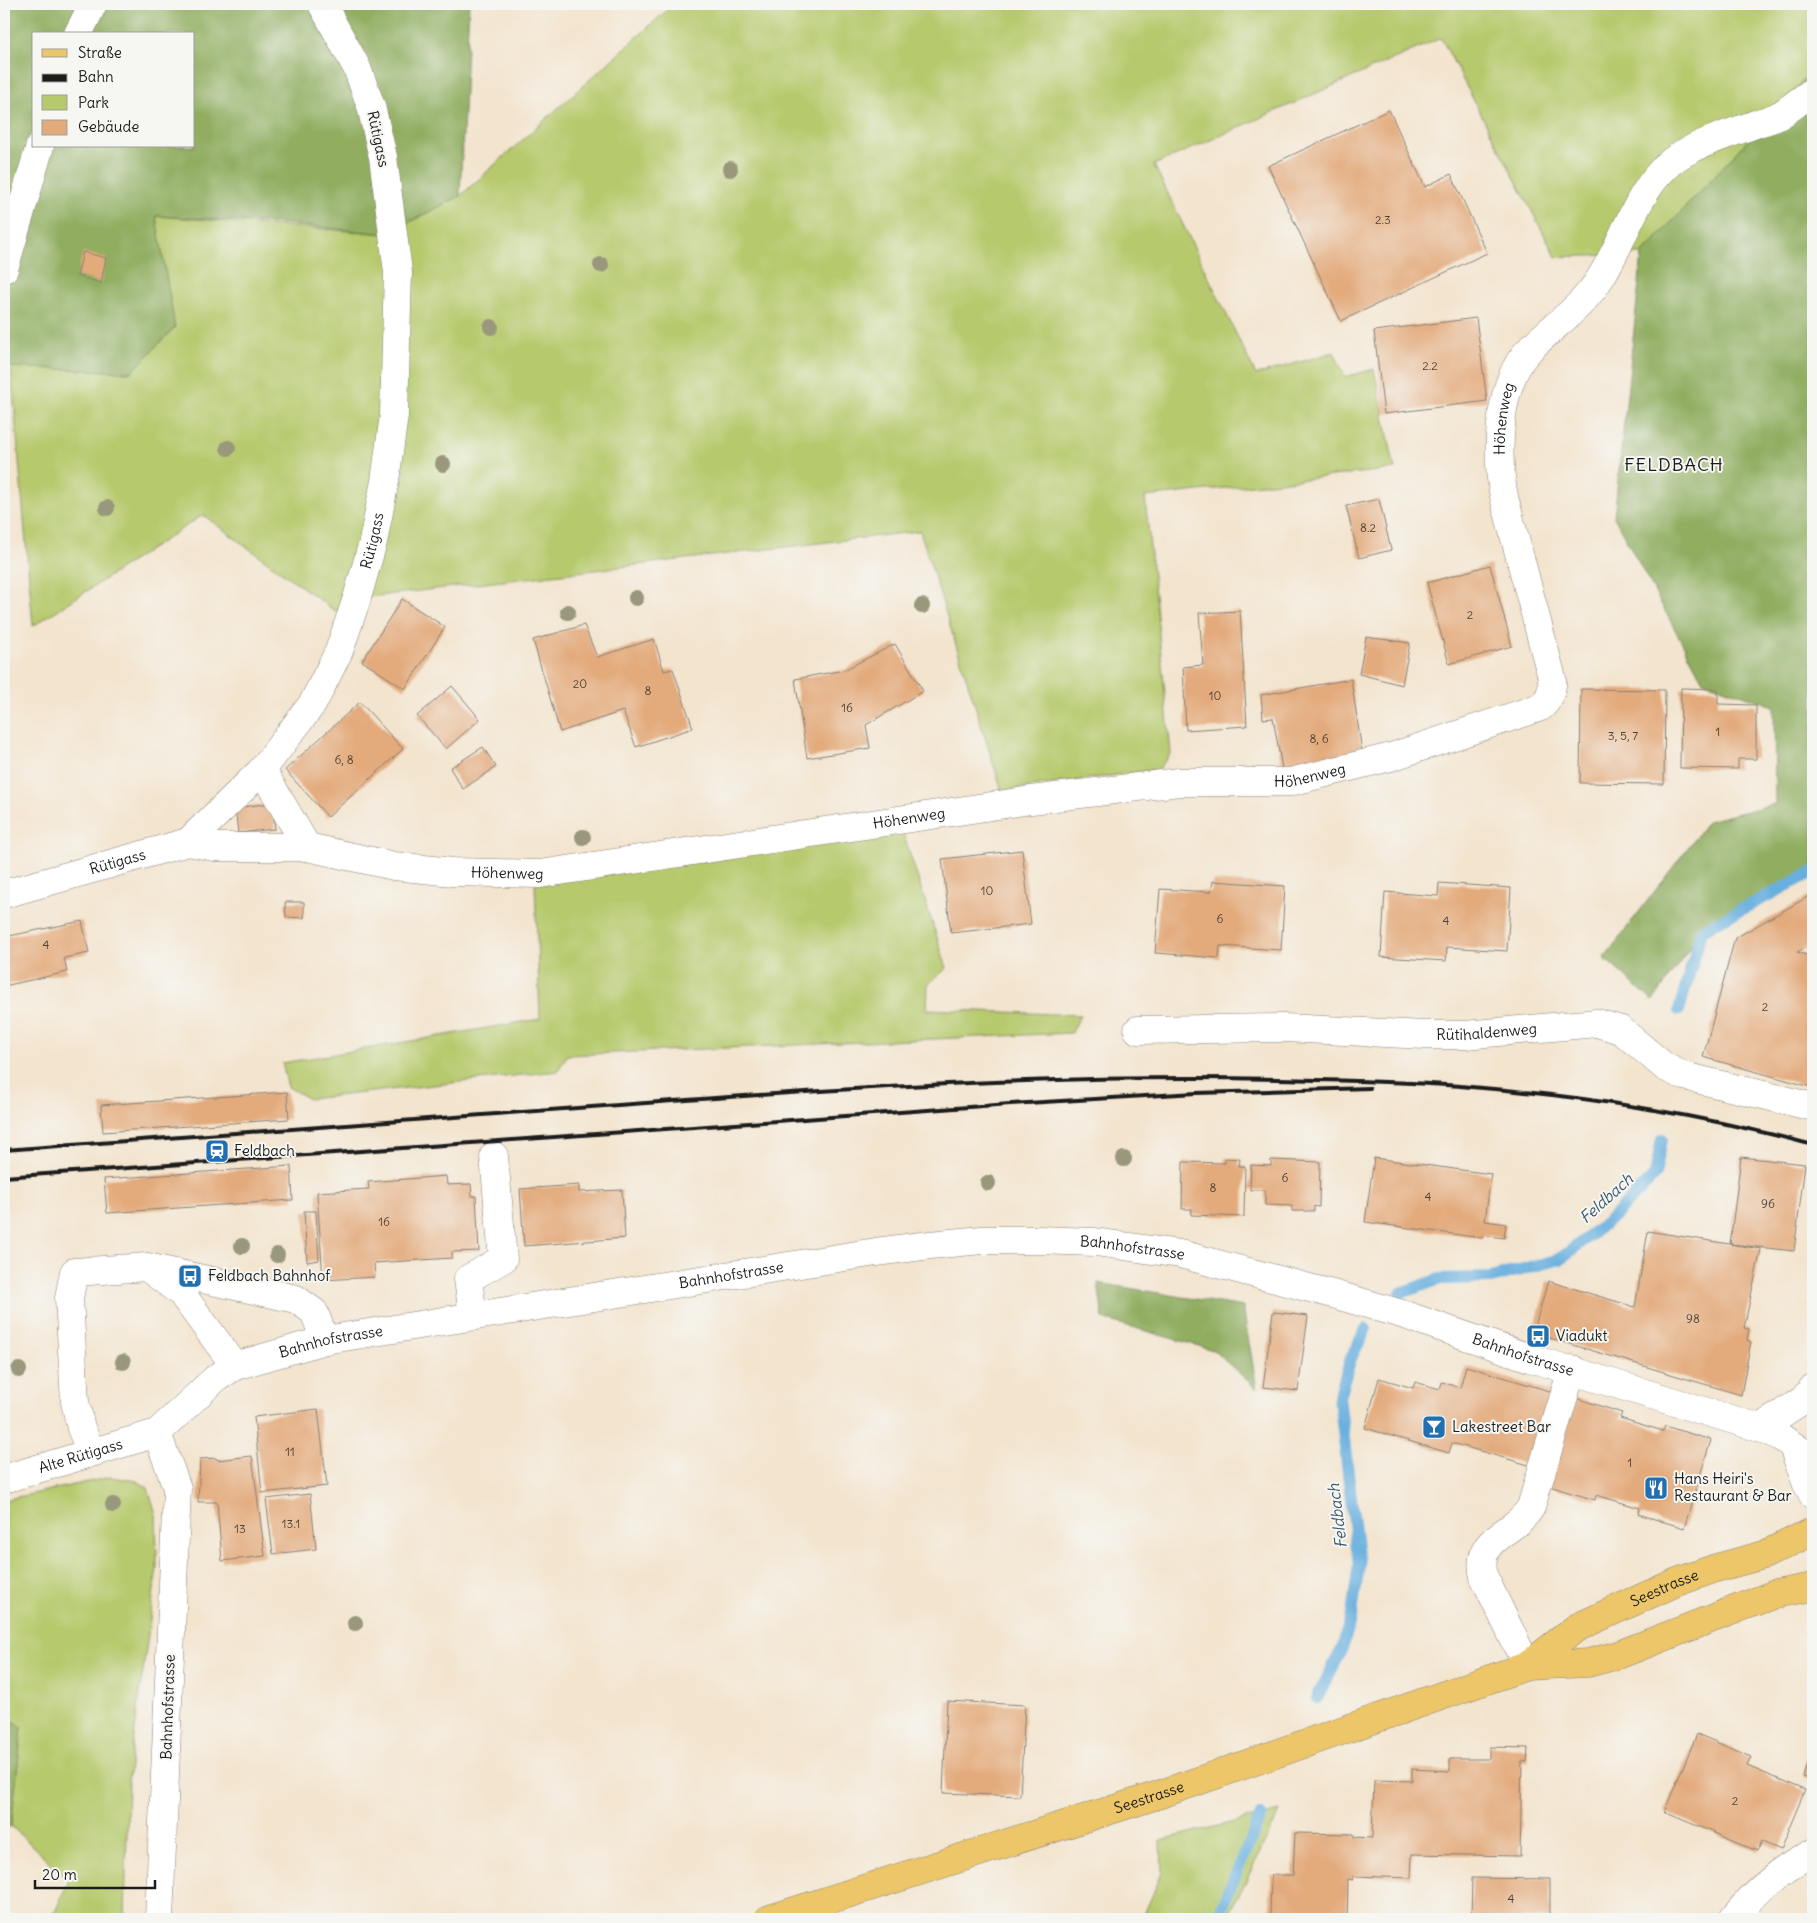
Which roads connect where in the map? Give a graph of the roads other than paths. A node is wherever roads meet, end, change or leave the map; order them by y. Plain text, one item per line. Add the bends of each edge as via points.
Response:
1 (93, 4) edge
2 (322, 4) edge
3 (79, 32) edge
4 (1813, 90) edge
5 (39, 148) edge
6 (4, 269) edge
7 (262, 770) junction
8 (188, 842) junction
9 (307, 847) junction
10 (4, 894) edge
11 (1138, 1030) dead end
12 (1813, 1107) edge
13 (494, 1156) dead end
14 (147, 1267) junction
15 (473, 1316) junction
16 (325, 1340) junction
17 (235, 1366) junction
18 (1572, 1369) junction
19 (1813, 1388) edge
20 (1760, 1428) junction
21 (157, 1433) junction
22 (91, 1452) junction
23 (1803, 1453) edge
24 (4, 1479) edge
25 (1813, 1495) edge
26 (1813, 1531) edge
27 (1813, 1587) edge
28 (1527, 1666) junction
29 (1813, 1853) edge
30 (159, 1919) edge
31 (769, 1919) edge
32 (1733, 1919) edge

1 - 3 street
2 - 7 street, Rütigass via 358,68 383,157 398,272 394,415 373,542 339,650 313,703
4 - 9 street, Höhenweg via 1779,115 1696,148 1662,170 1647,189 1594,288 1571,314 1529,350 1513,378 1502,421 1500,474 1552,678 1552,688 1541,707 1391,757 1290,782 1179,782 1041,798 540,874 453,872 394,866
5 - 6 street
7 - 8 street, Rütigass
7 - 9 street
8 - 9 street, Höhenweg via 215,847
8 - 10 street, Rütigass
11 - 12 street, Rütihaldenweg via 1284,1028 1457,1035 1597,1023 1621,1030 1665,1067 1684,1076
13 - 15 street via 503,1259 468,1279
14 - 16 street via 296,1299 314,1312
14 - 17 street via 181,1292
14 - 22 street via 74,1272 69,1298 75,1402
15 - 16 street, Bahnhofstrasse
15 - 18 street, Bahnhofstrasse via 930,1244 1001,1240 1095,1242 1180,1254 1356,1300
16 - 17 street, Bahnhofstrasse
17 - 21 street, Bahnhofstrasse via 215,1379
18 - 20 street, Bahnhofstrasse
18 - 28 street via 1531,1507 1484,1552 1484,1577
19 - 20 street via 1803,1400
20 - 23 street, Bahnhofstrasse via 1779,1436
21 - 22 street, Alte Rütigass
21 - 30 street, Bahnhofstrasse via 177,1488
22 - 24 street, Alte Rütigass
23 - 25 street, Bahnhofstrasse via 1806,1482
26 - 28 main road, Seestrasse via 1764,1555 1677,1582 1576,1628
27 - 28 main road, Seestrasse via 1775,1594 1618,1655 1588,1663
28 - 31 main road, Seestrasse via 1158,1795
29 - 32 street via 1772,1879

